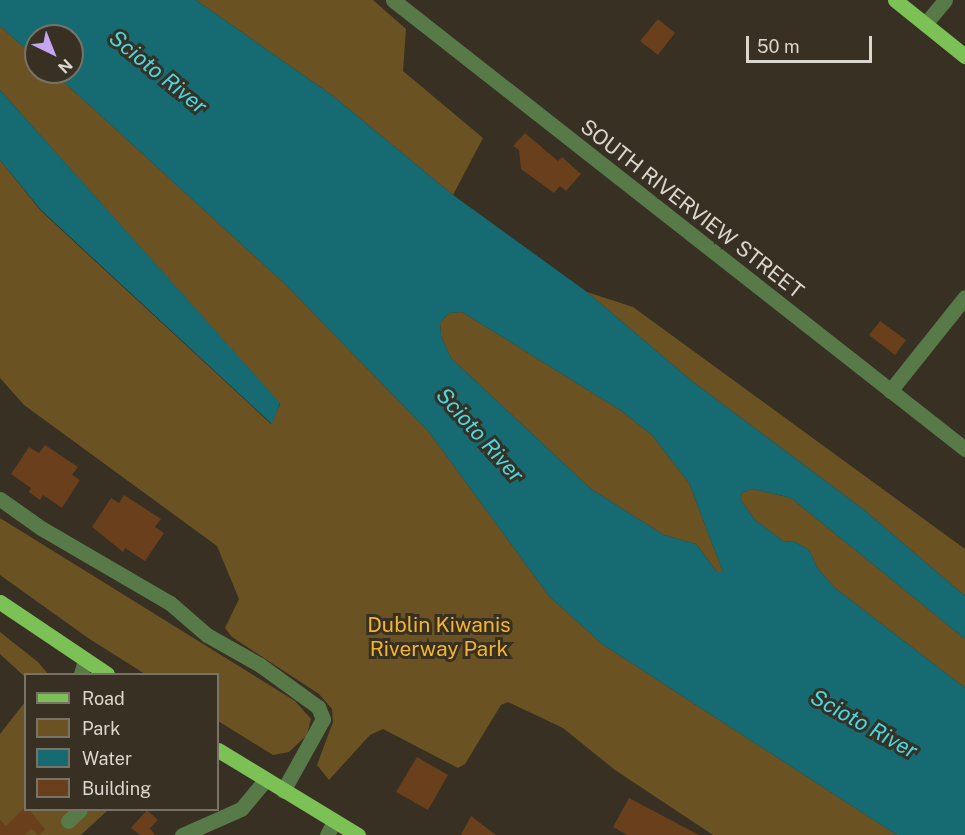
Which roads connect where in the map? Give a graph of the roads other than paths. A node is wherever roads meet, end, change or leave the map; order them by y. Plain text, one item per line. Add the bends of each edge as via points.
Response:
1 (393, 0) edge
2 (895, 0) edge
3 (945, 0) edge
4 (925, 24) junction
5 (965, 56) edge
6 (965, 297) edge
7 (890, 391) junction
8 (965, 449) edge
9 (0, 499) edge
10 (0, 602) edge
11 (83, 667) edge
12 (101, 673) edge
13 (219, 751) edge
14 (265, 780) junction
15 (284, 791) junction
16 (79, 811) edge
17 (68, 821) dead end
18 (331, 828) edge
19 (182, 835) edge
20 (358, 835) edge

1 - 7 street, SOUTH RIVERVIEW STREET
2 - 4 main road
3 - 4 street
4 - 5 main road
6 - 7 street
7 - 8 street, SOUTH RIVERVIEW STREET
9 - 15 street via 41,528 170,603 207,635 260,665 318,707 323,719
10 - 11 main road
11 - 12 main road
13 - 14 main road
14 - 15 main road
14 - 19 street via 241,809
15 - 18 main road
16 - 17 street
18 - 20 main road

